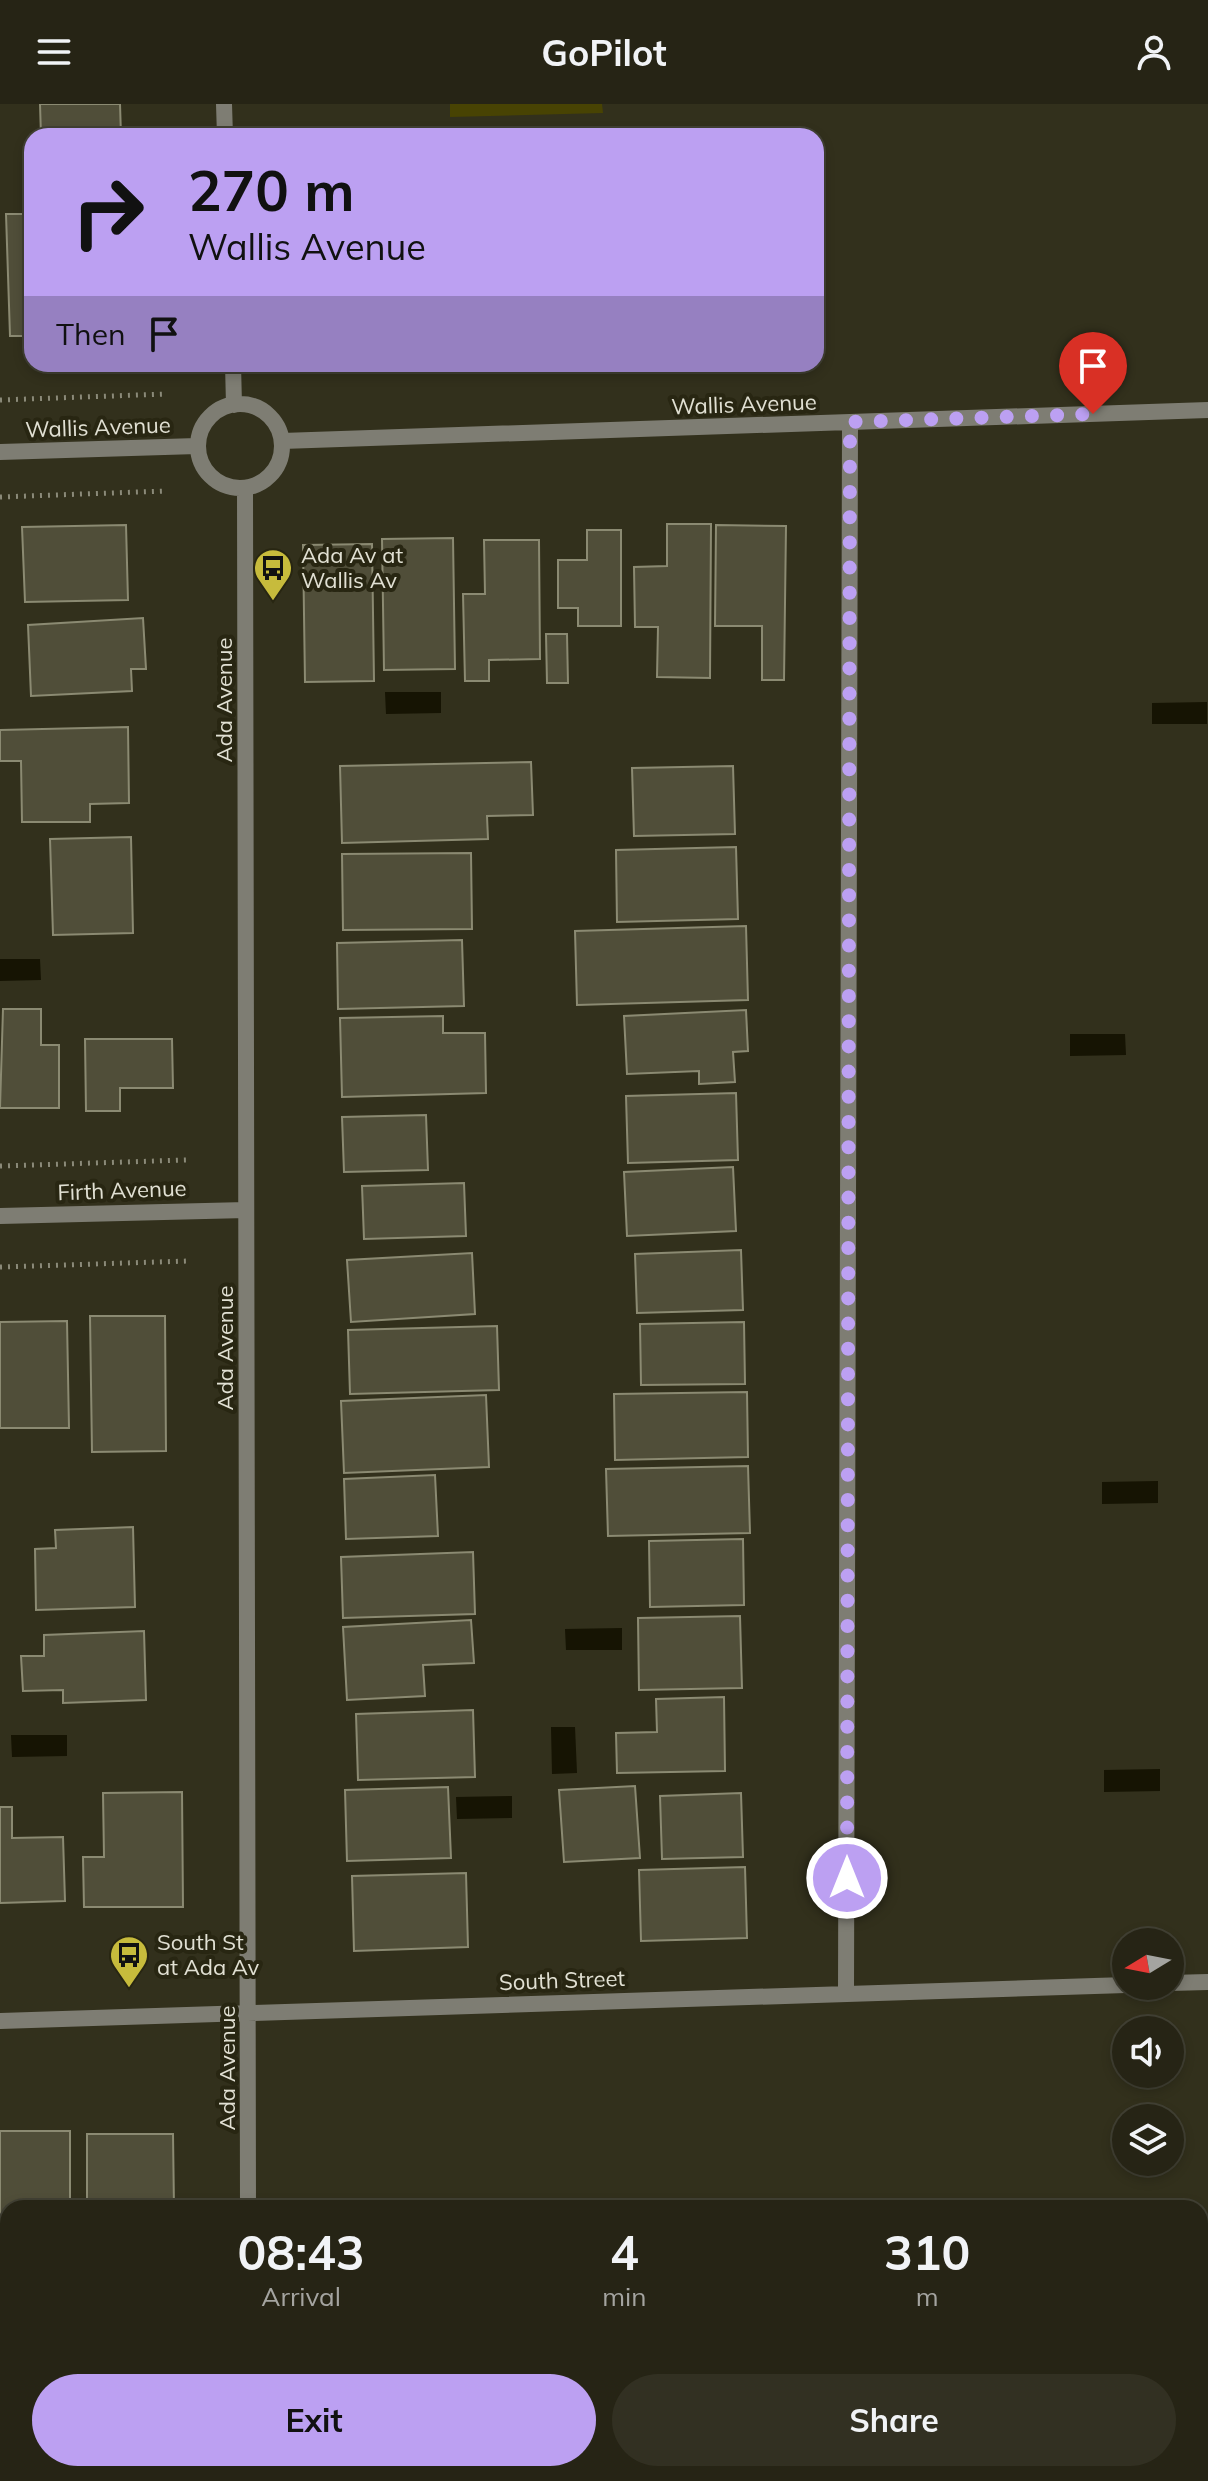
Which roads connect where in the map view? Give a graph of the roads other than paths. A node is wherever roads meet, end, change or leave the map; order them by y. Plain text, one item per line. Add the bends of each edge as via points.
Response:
1 (224, 104) edge
2 (225, 128) edge
3 (233, 372) edge
4 (234, 405) junction
5 (1208, 410) edge
6 (850, 422) junction
7 (282, 441) junction
8 (197, 446) junction
9 (0, 452) edge
10 (245, 489) junction
11 (246, 1210) junction
12 (0, 1216) edge
13 (1208, 1982) edge
14 (1184, 1983) edge
15 (1112, 1985) edge
16 (846, 1992) junction
17 (249, 2014) junction
18 (0, 2021) edge
19 (248, 2200) edge

1 - 2 street
3 - 4 street
4 - 7 street via 248,405 271,417
4 - 8 street via 213,414
5 - 6 street, Wallis Avenue
6 - 7 street, Wallis Avenue
6 - 16 street
7 - 10 street via 277,467 258,485
8 - 9 street, Wallis Avenue
8 - 10 street via 200,460 217,483
10 - 11 street, Ada Avenue
11 - 12 street, Firth Avenue
11 - 17 street, Ada Avenue
13 - 14 street
15 - 16 street, South Street
16 - 17 street, South Street
17 - 18 street, South Street
17 - 19 street, Ada Avenue

